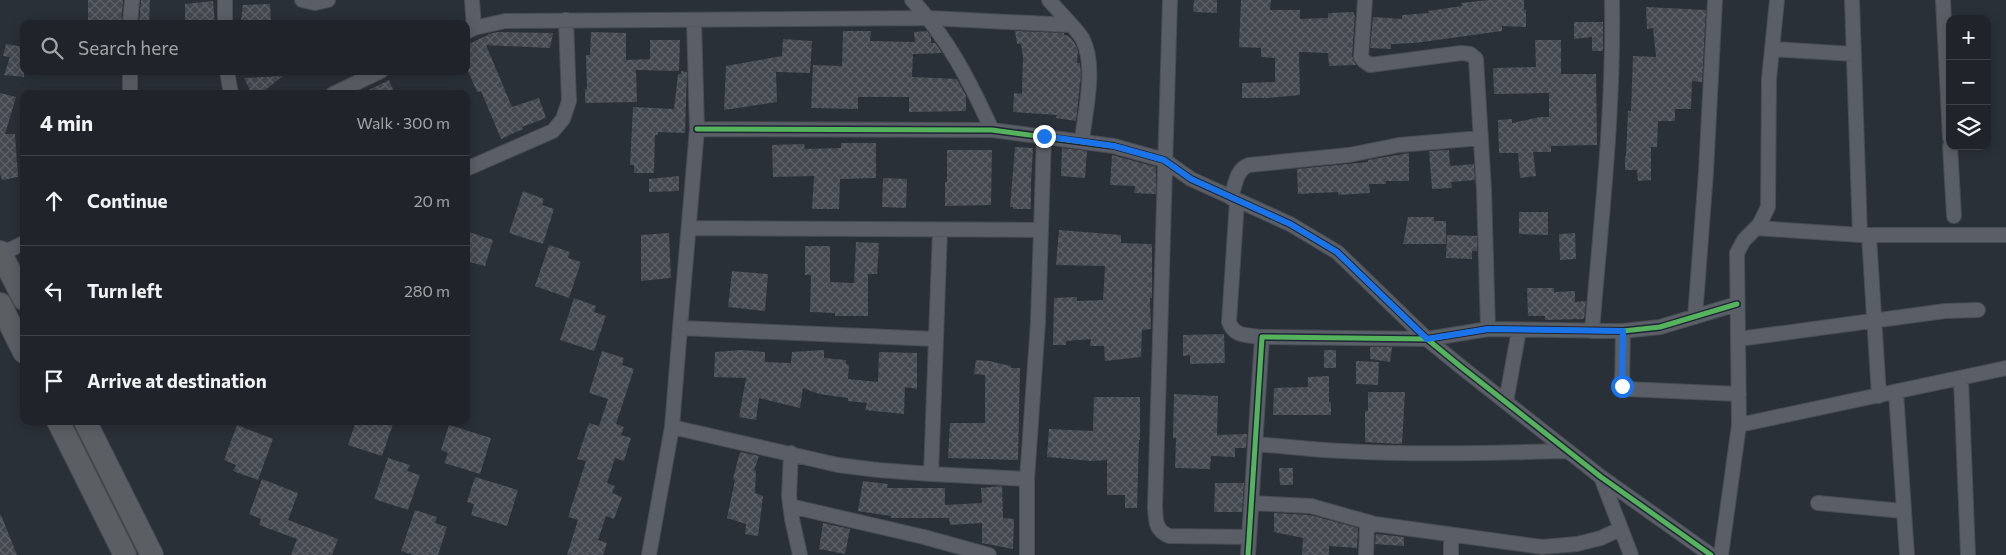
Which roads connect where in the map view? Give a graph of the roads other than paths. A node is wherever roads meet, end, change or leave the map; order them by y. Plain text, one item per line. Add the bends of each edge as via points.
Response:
1 (132, 0) edge
2 (224, 0) edge
3 (302, 0) edge
4 (328, 0) edge
5 (472, 0) edge
6 (912, 0) edge
7 (1049, 0) edge
8 (1170, 0) edge
9 (1365, 0) edge
10 (1612, 0) edge
11 (1715, 0) edge
12 (1776, 0) edge
13 (1852, 0) edge
14 (1942, 0) edge
15 (929, 18) junction
16 (130, 20) edge
17 (225, 20) edge
18 (566, 20) junction
19 (694, 20) junction
20 (1070, 25) junction
21 (470, 30) edge
22 (1772, 49) junction
23 (1854, 54) junction
24 (130, 75) edge
25 (229, 75) edge
26 (373, 75) edge
27 (130, 90) edge
28 (230, 90) edge
29 (341, 90) edge
30 (1948, 105) edge
31 (696, 129) junction
32 (992, 130) junction
33 (1044, 136) junction
34 (1481, 138) junction
35 (1082, 141) junction
36 (1950, 150) edge
37 (1164, 160) junction
38 (470, 168) edge
39 (1234, 200) junction
40 (1954, 216) dead end
41 (688, 228) junction
42 (1756, 228) junction
43 (940, 230) junction
44 (1041, 230) junction
45 (1865, 235) junction
46 (2006, 235) edge
47 (20, 245) edge
48 (1, 253) edge
49 (20, 291) edge
50 (0, 304) edge
51 (1738, 304) junction
52 (1978, 310) dead end
53 (1694, 317) junction
54 (1875, 322) junction
55 (680, 328) junction
56 (1488, 329) junction
57 (1519, 330) junction
58 (1592, 331) junction
59 (1623, 331) junction
60 (1262, 337) junction
61 (935, 339) junction
62 (1427, 339) junction
63 (1739, 339) junction
64 (20, 344) edge
65 (2006, 368) edge
66 (1961, 378) junction
67 (1896, 392) junction
68 (1739, 394) junction
69 (1879, 396) junction
70 (1506, 402) junction
71 (60, 425) edge
72 (87, 425) edge
73 (1739, 425) junction
74 (672, 427) junction
75 (1255, 444) junction
76 (1568, 451) junction
77 (790, 452) junction
78 (931, 474) junction
79 (1601, 477) junction
80 (1027, 478) junction
81 (1251, 503) junction
82 (1818, 503) dead end
83 (790, 506) junction
84 (1904, 511) junction
85 (1375, 524) junction
86 (1620, 529) junction
87 (1451, 535) junction
88 (1249, 537) junction
89 (1542, 551) edge
90 (125, 555) edge
91 (152, 555) edge
92 (649, 555) edge
93 (800, 555) edge
94 (988, 555) edge
95 (1028, 555) edge
96 (1248, 555) edge
97 (1366, 555) edge
98 (1451, 555) edge
99 (1631, 555) edge
100 (1711, 555) edge
101 (1720, 555) edge
102 (1907, 555) edge
103 (1968, 555) edge

1 - 16 street
2 - 17 street
3 - 4 street via 315,3
5 - 21 street
6 - 15 street
7 - 20 street
8 - 37 street
9 - 34 street via 1361,57 1366,64 1461,53 1474,56
10 - 58 street via 1610,117
11 - 53 street
12 - 22 street
13 - 23 street
14 - 30 street
15 - 19 street
15 - 20 street
15 - 32 street via 964,71
18 - 19 street
18 - 21 street via 505,21
18 - 38 street via 569,101 563,119 553,131
19 - 31 street
20 - 35 street via 1081,36 1090,67
22 - 23 street
22 - 42 street via 1768,207
23 - 45 street
24 - 27 street
25 - 28 street
26 - 29 street
31 - 32 street
31 - 41 street
32 - 33 street
33 - 35 street
33 - 44 street
34 - 39 street via 1248,165 1239,171
34 - 56 street
35 - 37 street
36 - 40 street
37 - 39 street via 1180,173
37 - 88 street via 1156,525 1169,536
39 - 60 street via 1229,322 1237,334
39 - 62 street via 1290,224 1337,252
41 - 43 street
41 - 55 street
42 - 45 street
42 - 51 street via 1737,253
43 - 44 street
43 - 61 street
44 - 80 street
45 - 46 street
45 - 54 street
47 - 48 street
48 - 49 highway
50 - 64 highway
51 - 53 street
51 - 63 street
52 - 54 street via 1944,311
53 - 59 street via 1660,327
54 - 63 street
54 - 69 street
55 - 61 street
55 - 74 street
56 - 57 street
56 - 62 street
57 - 58 street
57 - 70 street
58 - 59 street
59 - 68 street via 1621,378 1626,389
60 - 62 street
60 - 75 street
61 - 78 street
62 - 70 street
63 - 68 street
65 - 66 street
66 - 67 street
66 - 103 street
67 - 69 street
67 - 84 street
68 - 73 street
69 - 73 street
70 - 76 street
71 - 90 highway
72 - 91 highway
73 - 101 street
74 - 77 street
74 - 92 street
75 - 76 street via 1398,453
75 - 81 street
76 - 79 street
77 - 78 street via 838,465
77 - 83 street
78 - 80 street
79 - 86 street
79 - 100 street
80 - 95 street
81 - 85 street via 1312,506
81 - 88 street
82 - 84 street
83 - 93 street
83 - 94 street
84 - 102 street
85 - 87 street
85 - 97 street via 1367,528
86 - 89 street via 1601,538
86 - 99 street
87 - 89 street
87 - 98 street
88 - 96 street

